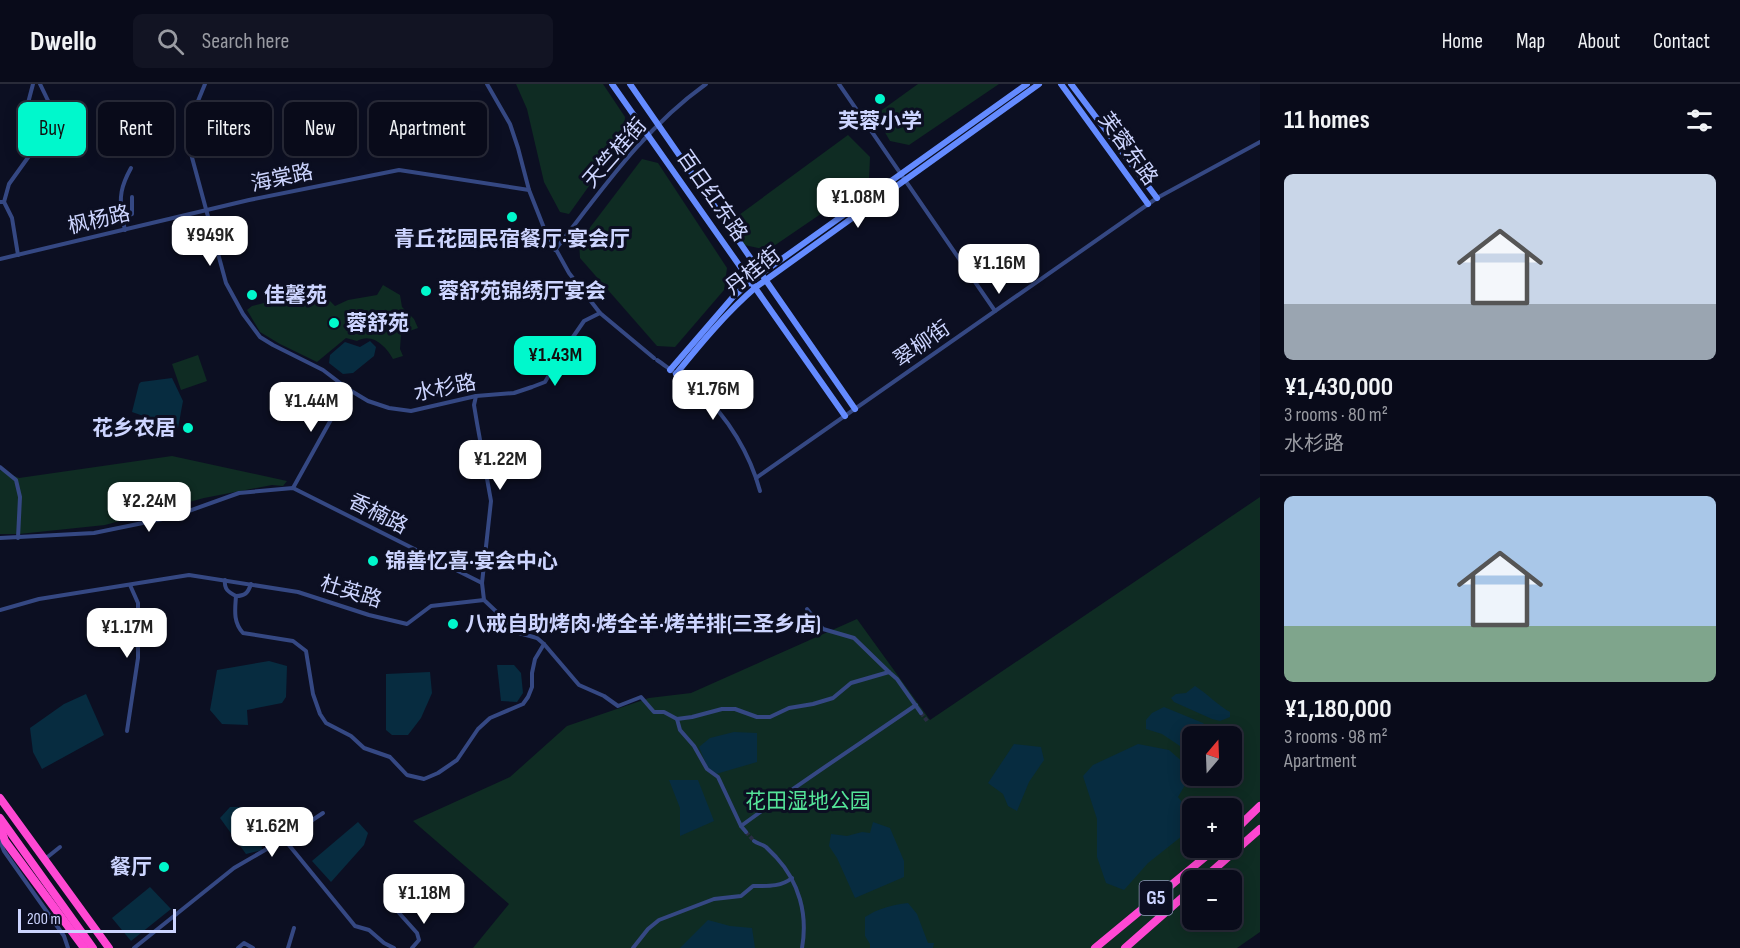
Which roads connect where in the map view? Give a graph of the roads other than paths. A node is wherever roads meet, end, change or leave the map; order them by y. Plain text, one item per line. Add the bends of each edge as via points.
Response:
1 (33, 84) edge
2 (40, 84) edge
3 (205, 84) edge
4 (487, 84) edge
5 (612, 84) edge
6 (630, 84) edge
7 (706, 84) edge
8 (839, 84) edge
9 (1027, 84) edge
10 (1039, 84) edge
11 (1061, 84) edge
12 (1071, 84) edge
13 (28, 102) edge
14 (658, 125) junction
15 (648, 135) junction
16 (1260, 142) edge
17 (131, 168) dead end
18 (904, 177) junction
19 (529, 190) junction
20 (132, 197) dead end
21 (1157, 198) junction
22 (2, 202) edge
23 (1148, 204) junction
24 (206, 211) junction
25 (122, 217) junction
26 (125, 230) junction
27 (555, 250) junction
28 (18, 255) junction
29 (0, 260) edge
30 (762, 274) junction
31 (766, 280) junction
32 (751, 281) junction
33 (756, 287) junction
34 (995, 311) junction
35 (600, 313) junction
36 (670, 369) junction
37 (676, 374) junction
38 (348, 389) junction
39 (476, 396) junction
40 (855, 409) junction
41 (845, 416) junction
42 (0, 467) edge
43 (756, 478) junction
44 (293, 488) junction
45 (760, 491) dead end
46 (0, 538) edge
47 (18, 538) junction
48 (225, 580) junction
49 (482, 583) junction
50 (251, 584) junction
51 (130, 585) junction
52 (236, 596) junction
53 (484, 600) junction
54 (807, 609) dead end
55 (0, 610) edge
56 (544, 644) junction
57 (889, 672) junction
58 (916, 705) junction
59 (921, 712) tunnel mouth
60 (677, 718) junction
61 (127, 731) dead end
62 (0, 798) edge
63 (1260, 807) edge
64 (323, 813) dead end
65 (0, 818) edge
66 (1242, 824) edge
67 (0, 826) edge
68 (741, 826) junction
69 (1260, 829) edge
70 (746, 832) tunnel mouth
71 (284, 839) junction
72 (0, 841) edge
73 (754, 841) tunnel mouth
74 (60, 848) dead end
75 (1203, 858) edge
76 (44, 859) junction
77 (1213, 870) edge
78 (792, 878) junction
79 (1182, 898) edge
80 (391, 904) dead end
81 (294, 928) dead end
82 (68, 948) edge
83 (84, 948) edge
84 (93, 948) edge
85 (109, 948) edge
86 (134, 948) edge
87 (238, 948) edge
88 (253, 948) edge
89 (288, 948) edge
90 (394, 948) edge
91 (412, 948) edge
92 (633, 948) edge
93 (802, 948) edge
94 (1095, 948) edge
95 (1125, 948) edge

1 - 13 street
2 - 22 street via 53,111 52,124 9,184
3 - 24 street, 水杉路 via 187,140
4 - 19 street via 510,124
5 - 15 street, 百日红东路
6 - 14 street, 百日红东路
7 - 14 street, 天竺桂街
8 - 18 street
9 - 18 street, 丹桂街
10 - 18 street, 丹桂街
11 - 23 street, 芙蓉东路
12 - 21 street, 芙蓉东路
14 - 15 street, 天竺桂街
14 - 30 street, 百日红东路
15 - 27 street, 天竺桂街
15 - 32 street, 百日红东路
16 - 21 street, 翠柳街
17 - 25 street via 119,199
18 - 30 street, 丹桂街
18 - 31 street, 丹桂街
18 - 34 street
19 - 24 street, 海棠路 via 399,170
19 - 27 street
20 - 25 street via 132,214
21 - 23 street, 翠柳街
22 - 28 street via 12,218
23 - 34 street, 翠柳街
24 - 26 street, 枫杨路
24 - 38 street, 水杉路 via 226,283 260,337 323,370
25 - 26 street
26 - 28 street, 枫杨路
27 - 35 street
28 - 29 street, 枫杨路
30 - 31 street, 百日红东路
30 - 32 street, 丹桂街
31 - 33 street, 丹桂街
31 - 40 street, 百日红东路
32 - 33 street, 百日红东路
32 - 36 street, 丹桂街
33 - 37 street, 丹桂街 via 727,314
33 - 41 street, 百日红东路
34 - 40 street, 翠柳街
35 - 36 street
35 - 39 street, 水杉路 via 584,321 545,382 514,393
36 - 37 street
37 - 43 street via 723,416
38 - 39 street, 水杉路 via 368,401 411,411
38 - 44 street
39 - 49 street via 474,405 491,501
40 - 41 street, 翠柳街
41 - 43 street, 翠柳街
42 - 47 street via 15,480 20,497
43 - 45 street
44 - 47 street via 239,493 171,517 94,532
44 - 49 street, 香楠路
46 - 47 street
48 - 50 street, 杜英路
48 - 51 street, 杜英路 via 189,575
48 - 52 street via 226,589
49 - 53 street
50 - 52 street via 245,595
50 - 53 street, 杜英路 via 298,592 407,624 431,606
51 - 55 street, 杜英路 via 39,599
51 - 61 street via 138,603 138,658
52 - 56 street via 235,615 243,633 293,641 306,651 313,694 327,723 364,748 390,757 407,775 424,779 457,760 490,718 523,704 532,687 535,659
53 - 56 street via 519,633
54 - 57 street via 823,629 854,638
56 - 60 street via 579,685 618,706 640,697 654,712
57 - 58 street
57 - 60 street via 851,683 832,698 789,708 770,717 722,709
58 - 59 street
58 - 68 street
60 - 68 street via 680,730 707,769 718,777
62 - 76 highway
63 - 66 highway
64 - 71 street
65 - 84 highway
67 - 83 highway via 5,841
68 - 70 street
69 - 77 highway, G5
71 - 86 street via 234,868
71 - 90 street via 355,926 369,930
72 - 82 street via 64,936
73 - 78 street via 766,847
74 - 76 street
75 - 94 highway, G5
76 - 85 highway
78 - 92 street via 786,883 753,886 741,896 714,899 659,920
78 - 93 street via 803,915
79 - 95 highway, G5
80 - 91 street via 417,933 419,940
81 - 89 street
87 - 88 street via 244,944

